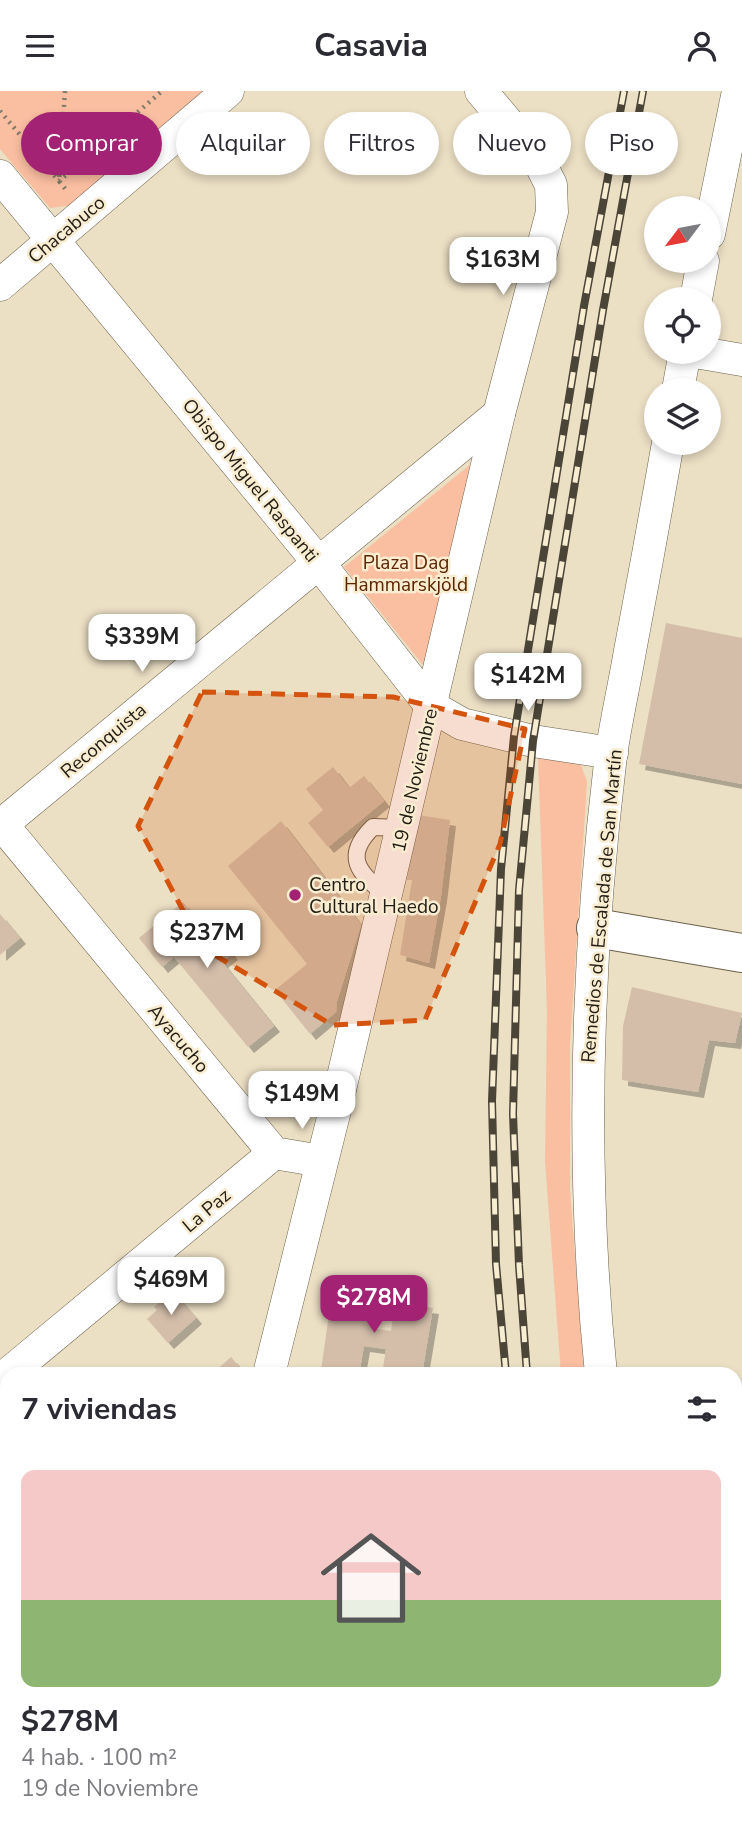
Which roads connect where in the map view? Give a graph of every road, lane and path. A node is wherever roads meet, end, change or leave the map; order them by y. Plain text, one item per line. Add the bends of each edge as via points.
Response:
1 (65, 91) edge
2 (162, 91) edge
3 (228, 91) edge
4 (481, 91) edge
5 (738, 91) edge
6 (0, 111) edge
7 (0, 176) edge
8 (59, 181) junction
9 (717, 196) edge
10 (86, 213) junction
11 (54, 240) junction
12 (0, 285) edge
13 (721, 356) edge
14 (742, 360) edge
15 (499, 414) junction
16 (666, 455) edge
17 (318, 562) junction
18 (431, 706) junction
19 (612, 753) junction
20 (1, 824) edge
21 (596, 928) junction
22 (742, 953) edge
23 (274, 1153) junction
24 (321, 1161) junction
25 (16, 1367) edge
26 (271, 1367) edge
27 (600, 1367) edge

1 - 8 path
2 - 8 path
3 - 10 street, Chacabuco
4 - 15 street, 19 de Noviembre via 538,159 551,185 552,212
5 - 9 street
6 - 8 path
7 - 11 street, Obispo Miguel Raspanti
8 - 10 path
10 - 11 street, Chacabuco
11 - 12 street, Chacabuco
11 - 17 street, Obispo Miguel Raspanti
13 - 14 street
15 - 17 street, Reconquista
15 - 18 street, 19 de Noviembre
16 - 19 street, Remedios de Escalada de San Martín
17 - 18 street, Obispo Miguel Raspanti
17 - 20 street, Reconquista
18 - 19 street, Obispo Miguel Raspanti via 462,724
18 - 24 street, 19 de Noviembre
19 - 21 street, Remedios de Escalada de San Martín
20 - 23 street, Ayacucho
21 - 22 street
21 - 27 street, Remedios de Escalada de San Martín via 587,1150
23 - 24 street
23 - 25 street, La Paz
24 - 26 street, 19 de Noviembre

